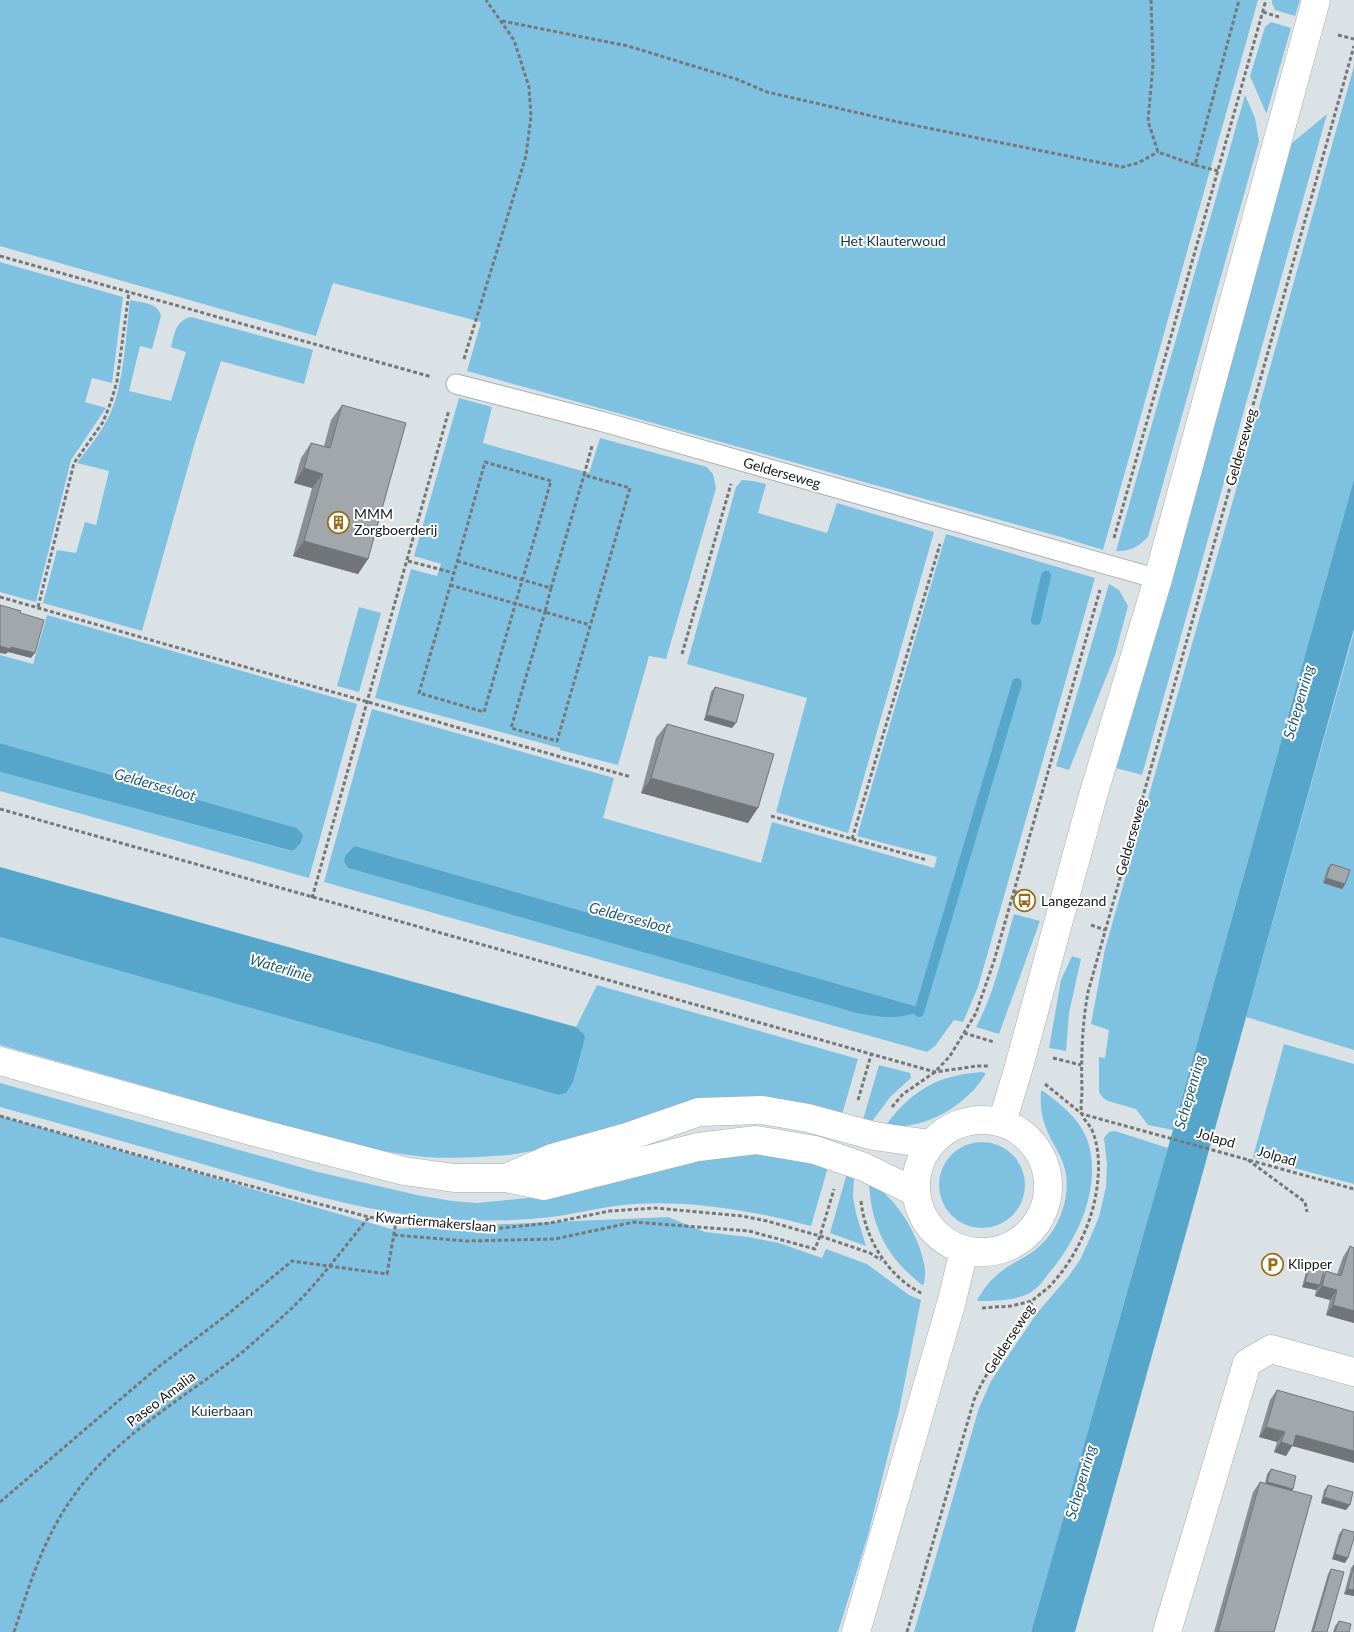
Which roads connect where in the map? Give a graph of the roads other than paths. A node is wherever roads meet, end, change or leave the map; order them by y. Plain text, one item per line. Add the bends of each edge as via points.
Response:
1 (1316, 0) edge
2 (456, 384) road end
3 (1158, 579) junction
4 (0, 1061) edge
5 (1002, 1122) junction
6 (930, 1144) junction
7 (506, 1178) junction
8 (915, 1192) junction
9 (964, 1250) junction
10 (1354, 1372) edge
11 (856, 1632) edge
12 (1168, 1632) edge

1 - 3 street
2 - 3 lane, Gelderseweg via 600,421
3 - 5 street via 1092,799
4 - 7 street via 404,1171 454,1178
5 - 6 street via 982,1119 962,1122 944,1131
5 - 9 street via 1025,1134 1041,1154 1048,1179 1046,1205 1034,1228 1014,1244 990,1252
6 - 7 street via 862,1133 808,1118 762,1110 699,1112 552,1158
6 - 8 street via 918,1167
7 - 8 street via 544,1186 698,1147 756,1140 815,1150 853,1163
8 - 9 street via 919,1208 931,1229 949,1245
9 - 11 street
10 - 12 street via 1271,1349 1247,1362

